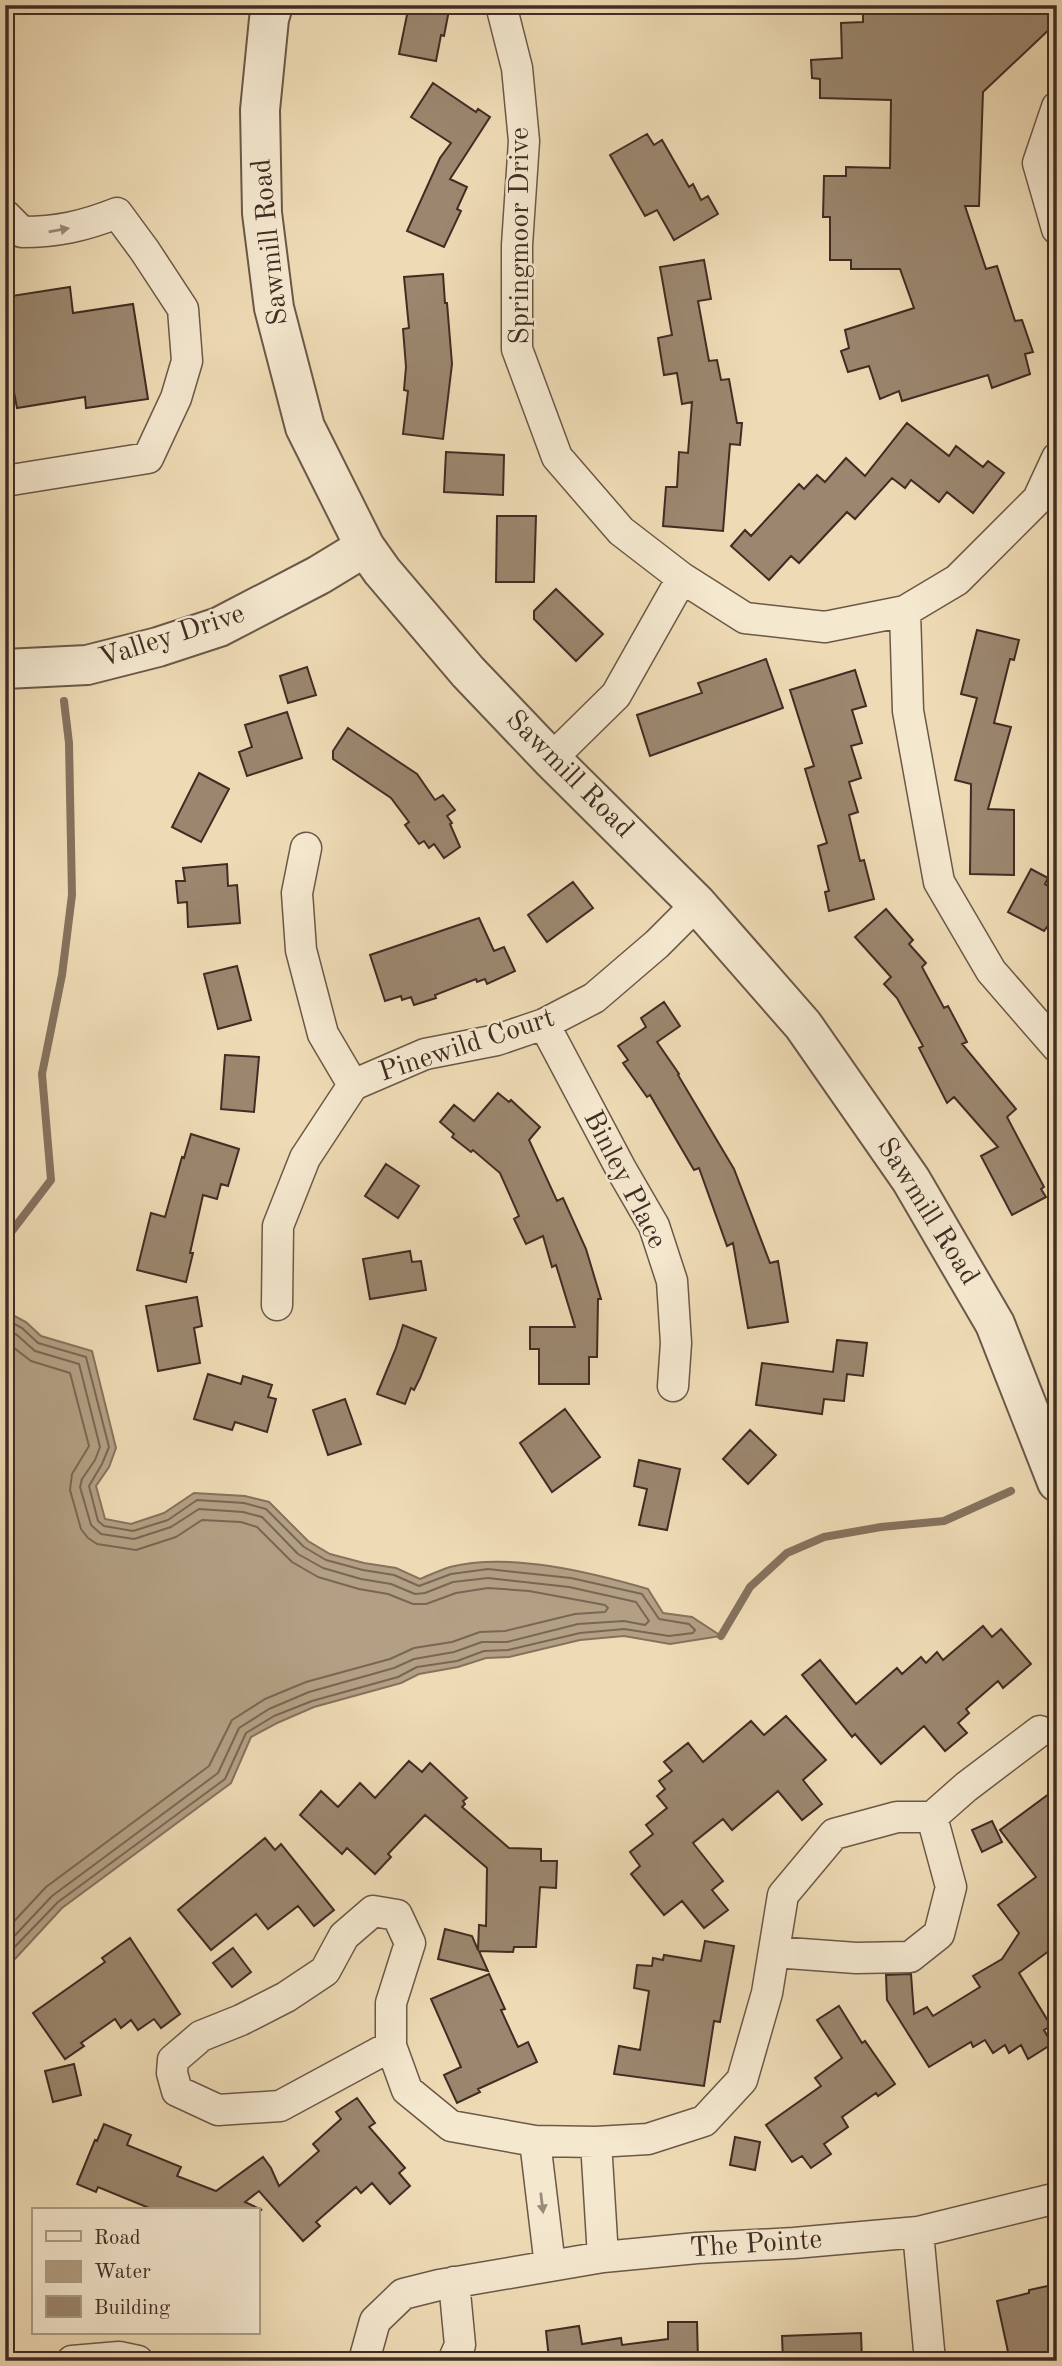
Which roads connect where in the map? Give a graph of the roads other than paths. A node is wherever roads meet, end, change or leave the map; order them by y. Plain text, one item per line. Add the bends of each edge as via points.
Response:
1 (273, 5) edge
2 (501, 5) edge
3 (1057, 107) edge
4 (5, 215) edge
5 (1057, 229) edge
6 (1057, 458) edge
7 (5, 481) edge
8 (365, 547) junction
9 (682, 578) junction
10 (905, 611) junction
11 (5, 669) edge
12 (551, 759) junction
13 (306, 848) dead end
14 (698, 904) junction
15 (544, 1024) junction
16 (1057, 1047) edge
17 (354, 1085) junction
18 (276, 1305) dead end
19 (673, 1386) dead end
20 (1057, 1482) edge
21 (1040, 1731) dead end
22 (932, 1816) junction
23 (774, 1952) junction
24 (391, 2046) junction
25 (535, 2141) junction
26 (596, 2142) junction
27 (1057, 2198) edge
28 (918, 2232) junction
29 (603, 2257) junction
30 (550, 2266) junction
31 (454, 2282) junction
32 (125, 2360) edge
33 (72, 2361) edge
34 (367, 2361) edge
35 (453, 2361) edge
36 (930, 2361) edge

1 - 8 street, Sawmill Road via 260,110 262,213 274,309 305,427
2 - 9 street, Springmoor Drive via 517,68 524,141 517,349 557,457 621,531
3 - 5 street via 1038,163
4 -> 7 street via 22,232 48,232 85,225 117,212 183,309 187,361 176,398 148,458
6 - 10 street, Springmoor Drive via 1038,499 957,580
8 - 11 street, Valley Drive via 219,627 87,664
8 - 12 street, Sawmill Road via 468,672
9 - 10 street, Springmoor Drive via 746,618 825,627
9 - 12 street via 616,695
10 - 16 street via 908,711 939,882 991,971
12 - 14 street, Sawmill Road
13 - 17 street via 297,893 301,950 324,1034
14 - 15 street, Pinewild Court via 594,998
14 - 20 street, Sawmill Road via 803,1025 911,1180 995,1324
15 - 17 street, Pinewild Court via 497,1040 425,1054
15 - 19 street, Binley Place via 654,1226 672,1281
17 - 18 street, Pinewild Court via 305,1158 278,1226
21 - 22 street
22 - 23 street via 897,1817 834,1834 783,1895
22 - 23 street via 951,1887 939,1934 910,1957
23 - 26 street via 742,2080 733,2090 704,2120 648,2138
24 - 24 street via 280,2106 218,2110 177,2091 173,2073 173,2060 201,2036 286,1997 325,1971 344,1936 373,1911 397,1914 410,1943 391,2003
24 - 25 street via 407,2090 451,2126
25 - 26 street
25 -> 30 street
26 - 29 street
27 - 28 street, The Pointe
28 - 29 street, The Pointe
28 - 36 street
29 - 30 street, The Pointe
30 - 31 street, The Pointe
31 - 34 street, The Pointe via 403,2294 374,2321
31 - 35 street via 460,2345
32 - 33 street

